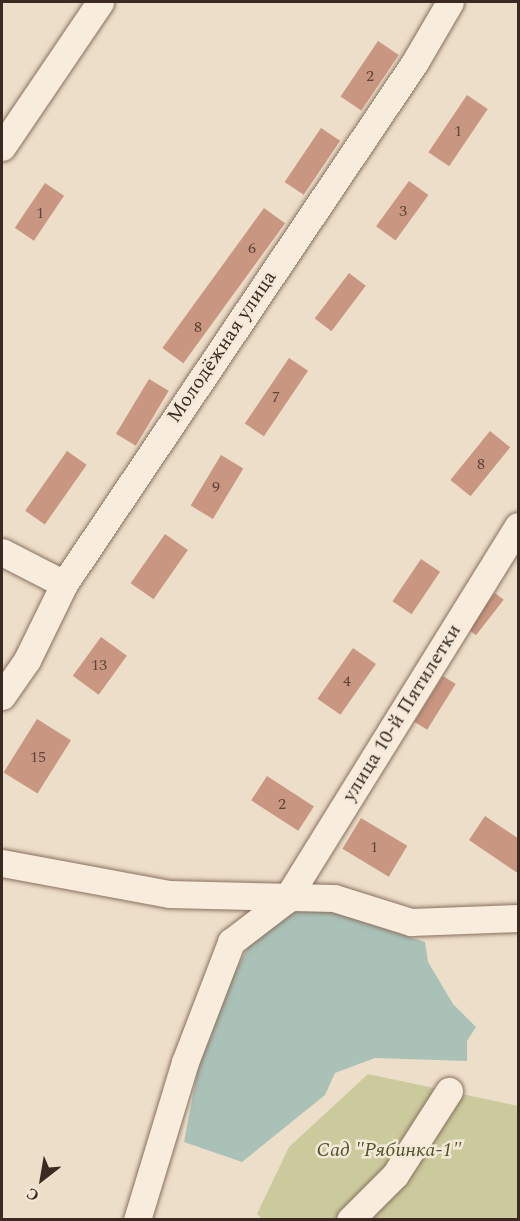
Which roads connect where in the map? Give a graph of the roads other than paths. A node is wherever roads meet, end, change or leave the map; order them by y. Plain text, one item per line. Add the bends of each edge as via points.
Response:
1 (100, 2) edge
2 (450, 2) edge
3 (2, 147) edge
4 (519, 526) edge
5 (2, 552) edge
6 (63, 585) junction
7 (2, 696) edge
8 (2, 863) edge
9 (286, 900) junction
10 (519, 918) edge
11 (449, 1091) dead end
12 (137, 1220) edge
13 (350, 1220) edge

1 - 3 street
2 - 6 street, Молодёжная улица via 415,62
4 - 9 street, улица 10-й Пятилетки
5 - 6 street
6 - 7 street, Молодёжная улица via 27,660
8 - 9 street via 169,894
9 - 10 street via 334,898 411,922
9 - 12 street via 231,942 185,1062
11 - 13 street via 394,1174

